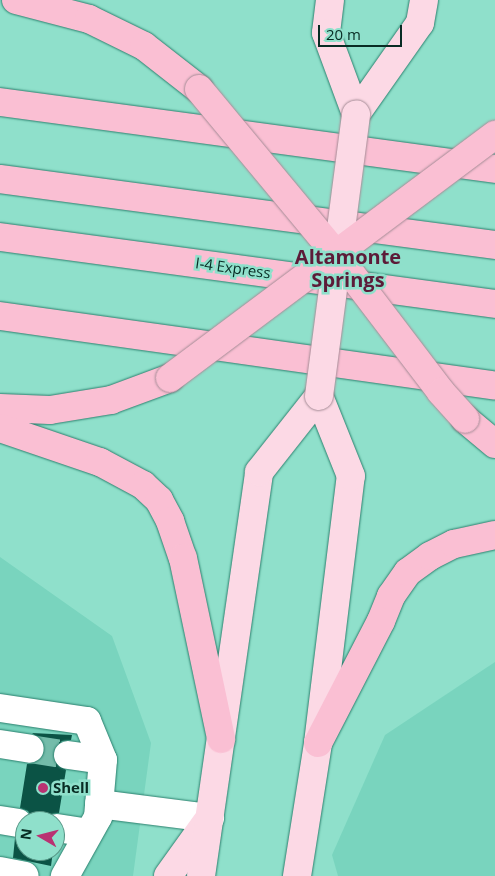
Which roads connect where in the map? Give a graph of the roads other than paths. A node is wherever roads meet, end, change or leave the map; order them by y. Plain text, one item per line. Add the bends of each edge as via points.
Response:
1 (16, 0) edge
2 (330, 0) edge
3 (424, 0) edge
4 (0, 102) edge
5 (356, 114) junction
6 (495, 135) edge
7 (495, 169) edge
8 (0, 179) edge
9 (0, 237) edge
10 (495, 245) edge
11 (336, 254) junction
12 (495, 304) edge
13 (0, 316) edge
14 (495, 386) edge
15 (319, 396) junction
16 (0, 408) edge
17 (0, 428) edge
18 (495, 444) edge
19 (495, 535) edge
20 (0, 708) edge
21 (221, 740) junction
22 (318, 743) junction
23 (0, 744) edge
24 (30, 749) tunnel mouth
25 (68, 755) tunnel mouth
26 (103, 760) junction
27 (99, 804) junction
28 (210, 818) junction
29 (65, 829) edge
30 (88, 833) junction
31 (301, 848) junction
32 (0, 871) edge
33 (25, 876) edge
34 (65, 876) edge
35 (168, 876) edge
36 (201, 876) edge
37 (297, 876) edge
38 (313, 876) edge

1 - 11 highway, bridge via 89,19 136,42 200,89
2 - 5 main road via 326,33
3 - 5 main road via 420,22
4 - 7 highway
5 - 11 main road, bridge
6 - 11 highway, bridge
8 - 10 highway
9 - 12 highway, I-4 Express
11 - 15 main road, bridge
11 - 16 highway, bridge via 170,378 111,400 50,410
11 - 18 highway, bridge via 441,392 465,419
13 - 14 highway
15 - 21 main road via 259,472
15 - 22 main road via 351,476
17 - 21 highway via 109,466 143,485 159,500 183,558
19 - 22 highway via 454,544 408,572 391,596
20 - 26 lane via 87,721
21 - 28 main road
22 - 31 main road
23 - 24 lane
25 - 26 lane
26 - 27 lane
27 - 28 lane
27 - 30 lane via 98,817
28 - 35 main road
28 - 36 main road
29 - 30 lane
30 - 34 lane
31 - 37 main road
31 - 38 main road
32 - 33 lane

